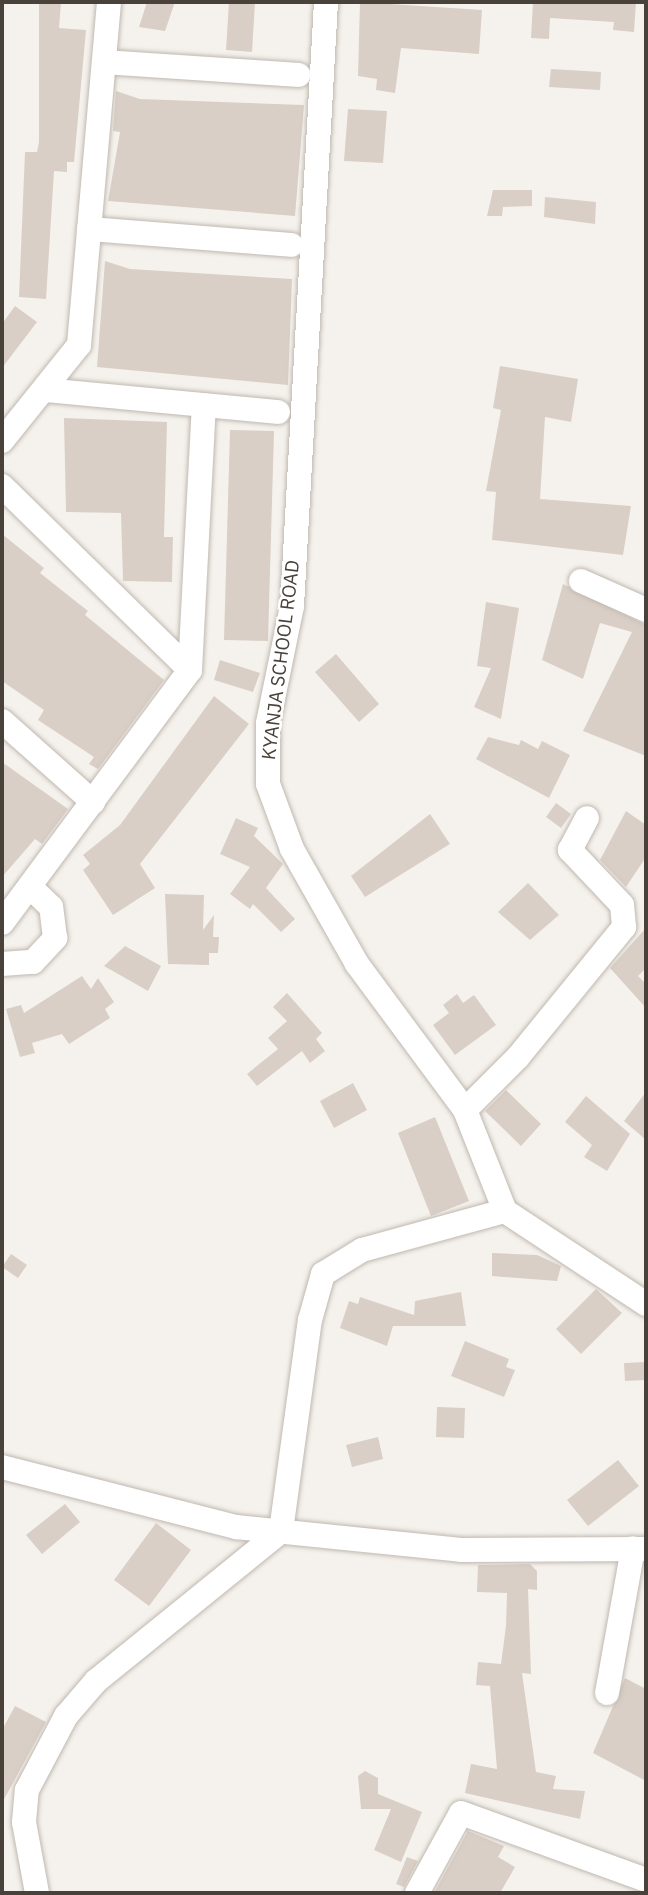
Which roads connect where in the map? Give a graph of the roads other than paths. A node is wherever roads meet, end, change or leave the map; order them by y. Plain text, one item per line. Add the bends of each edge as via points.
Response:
1 (109, 2) edge
2 (326, 2) edge
3 (104, 62) junction
4 (299, 75) dead end
5 (89, 229) junction
6 (291, 245) dead end
7 (45, 390) junction
8 (204, 405) junction
9 (278, 412) dead end
10 (2, 441) edge
11 (2, 486) edge
12 (580, 581) dead end
13 (646, 610) edge
14 (190, 670) junction
15 (2, 721) edge
16 (93, 802) junction
17 (587, 818) dead end
18 (30, 887) junction
19 (2, 923) edge
20 (2, 964) edge
21 (465, 1110) junction
22 (505, 1211) junction
23 (646, 1304) edge
24 (2, 1467) edge
25 (281, 1531) junction
26 (640, 1548) edge
27 (607, 1693) dead end
28 (646, 1880) edge
29 (37, 1893) edge
30 (417, 1893) edge

1 - 3 street
2 - 21 street, KYANJA SCHOOL ROAD via 292,607 264,753 268,784 298,861 357,964
3 - 4 street
3 - 5 street
5 - 6 street
5 - 7 street via 79,345
7 - 8 street
7 - 10 street
8 - 9 street
8 - 14 street
11 - 14 street
12 - 13 street
14 - 16 street
15 - 16 street
16 - 18 street
17 - 21 street via 570,850 622,905 624,927 518,1057
18 - 19 street
18 - 20 street via 51,907 55,938 33,962
21 - 22 street, KYANJA SCHOOL ROAD
22 - 23 street
22 - 25 street via 362,1250 323,1274 308,1330
24 - 25 street via 178,1515
25 - 26 street via 461,1549
25 - 29 street via 96,1681 66,1716 27,1790 24,1822
26 - 27 street
28 - 30 street via 461,1813

